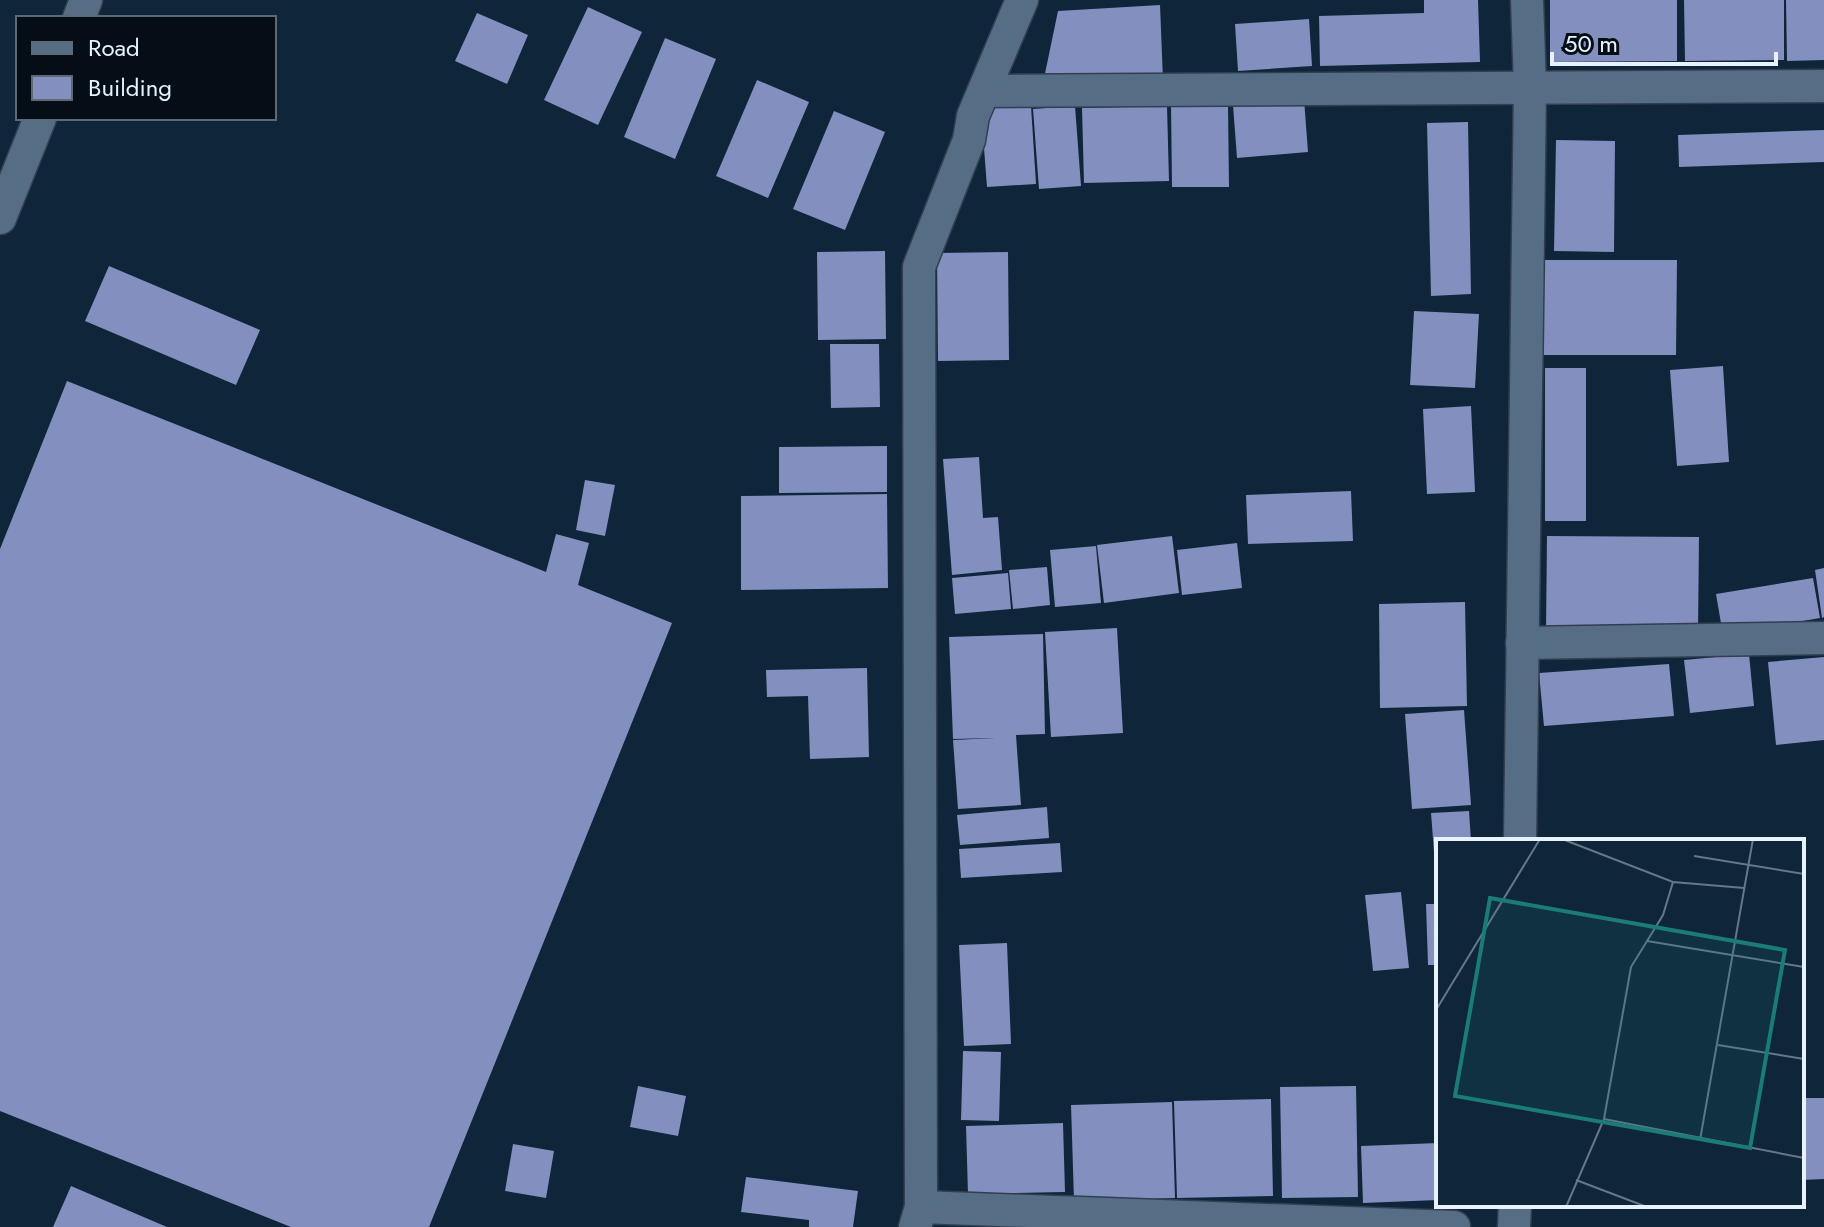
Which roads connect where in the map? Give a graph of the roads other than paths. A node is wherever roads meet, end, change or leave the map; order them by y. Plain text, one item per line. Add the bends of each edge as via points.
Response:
1 (1022, 0) edge
2 (1527, 0) edge
3 (1530, 86) junction
4 (1824, 86) edge
5 (985, 91) junction
6 (39, 120) edge
7 (0, 218) edge
8 (1824, 638) edge
9 (1522, 643) junction
10 (1520, 839) edge
11 (1515, 1207) edge
12 (918, 1217) edge
13 (1454, 1227) edge
14 (1514, 1227) edge

1 - 5 street
2 - 3 street
3 - 4 street
3 - 5 street
3 - 9 street
5 - 12 street via 919,267
6 - 7 street
8 - 9 street
9 - 10 street
11 - 14 street
12 - 13 street

